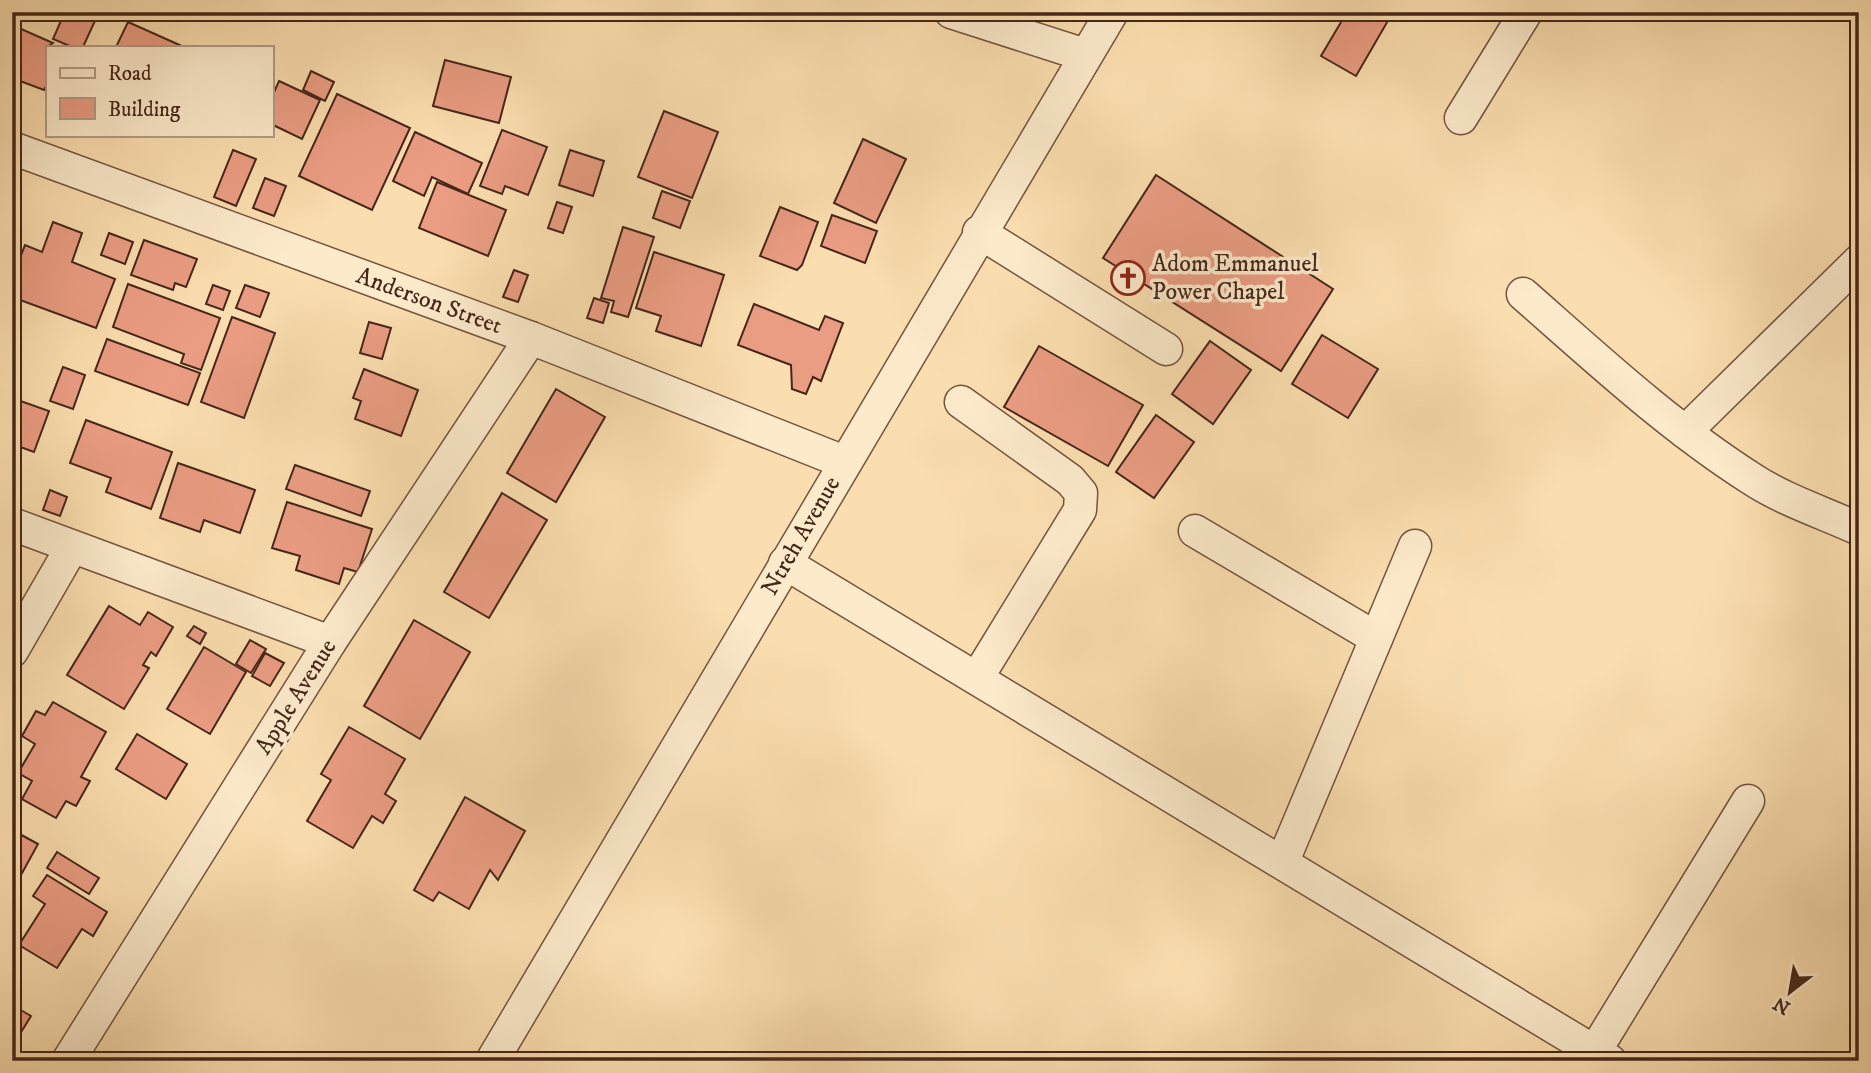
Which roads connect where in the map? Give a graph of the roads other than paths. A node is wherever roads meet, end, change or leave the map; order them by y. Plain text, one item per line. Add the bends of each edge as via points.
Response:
1 (951, 12) edge
2 (1112, 12) edge
3 (1526, 12) edge
4 (1085, 55) junction
5 (1461, 118) dead end
6 (12, 148) edge
7 (979, 232) junction
8 (1859, 261) edge
9 (1523, 294) dead end
10 (531, 338) junction
11 (1166, 349) dead end
12 (961, 401) dead end
13 (1685, 432) junction
14 (844, 462) junction
15 (12, 524) edge
16 (1859, 529) edge
17 (1195, 531) dead end
18 (1415, 546) dead end
19 (72, 547) junction
20 (785, 563) junction
21 (1376, 638) junction
22 (330, 642) junction
23 (12, 651) edge
24 (977, 678) junction
25 (1748, 802) dead end
26 (1283, 861) junction
27 (1603, 1056) edge
28 (68, 1061) edge
29 (492, 1061) edge

1 - 4 street
2 - 4 street, Ntreh Avenue
3 - 5 street
4 - 7 street, Ntreh Avenue
6 - 10 street, Anderson Street
7 - 11 street
7 - 14 street, Ntreh Avenue
8 - 13 street
9 - 13 street
10 - 14 street, Anderson Street
10 - 22 street, Apple Avenue
12 - 24 street via 1070,480 1081,493 1080,510
13 - 16 street via 1755,481
14 - 20 street, Ntreh Avenue
15 - 19 street
17 - 21 street
18 - 21 street
19 - 22 street
19 - 23 street
20 - 24 street
20 - 29 street, Ntreh Avenue
21 - 26 street
22 - 28 street, Apple Avenue
24 - 26 street
25 - 27 street
26 - 27 street

